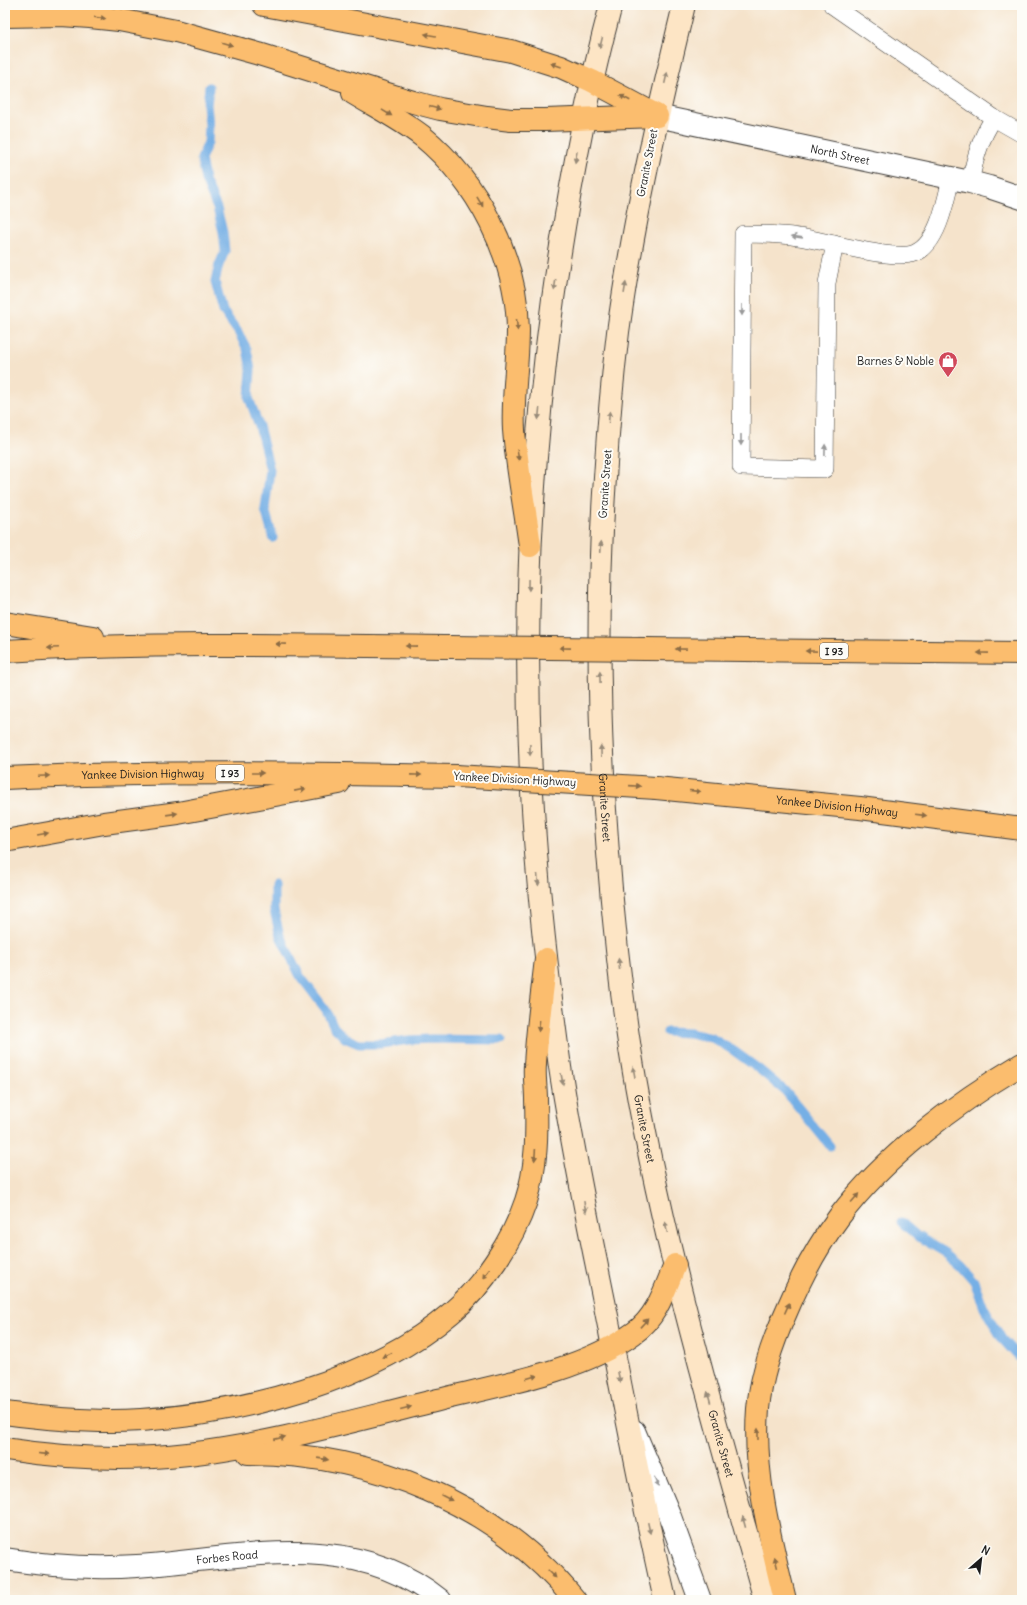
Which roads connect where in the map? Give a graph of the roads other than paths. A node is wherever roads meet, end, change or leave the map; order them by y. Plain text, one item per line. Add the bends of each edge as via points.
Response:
1 (264, 5) edge
2 (611, 5) edge
3 (684, 5) edge
4 (834, 6) edge
5 (5, 16) edge
6 (317, 72) junction
7 (592, 81) junction
8 (657, 116) junction
9 (583, 118) junction
10 (994, 118) junction
11 (1022, 134) edge
12 (960, 180) junction
13 (1022, 198) edge
14 (835, 244) junction
15 (530, 546) junction
16 (5, 623) edge
17 (139, 645) junction
18 (5, 650) edge
19 (1022, 653) edge
20 (386, 774) junction
21 (5, 778) edge
22 (1022, 829) edge
23 (5, 841) edge
24 (546, 959) junction
25 (1022, 1064) edge
26 (675, 1265) junction
27 (612, 1346) junction
28 (625, 1407) junction
29 (5, 1413) edge
30 (5, 1449) edge
31 (186, 1454) junction
32 (5, 1559) edge
33 (440, 1600) edge
34 (575, 1600) edge
35 (665, 1600) edge
36 (700, 1600) edge
37 (765, 1600) edge
38 (785, 1600) edge

7 -> 1 highway via 561,67 511,51
2 -> 7 main road
8 -> 3 main road, Granite Street
4 - 10 lane
5 -> 6 highway via 82,16 149,25 224,43
6 -> 9 highway via 413,102 458,113 511,120
6 -> 15 highway via 405,124 422,137 468,184 490,222 507,265 516,308 518,329 514,429
8 -> 7 highway
7 - 9 main road
8 - 9 highway
8 - 12 street, North Street
26 -> 8 main road, Granite Street via 649,1155 623,1003 606,844 599,673 603,511 613,379 630,253
9 -> 15 main road via 549,332 537,437
10 - 11 lane
10 - 12 lane
12 - 13 street, North Street
12 - 14 lane via 938,226 922,248 915,253 897,256
14 -> 14 lane via 798,236 743,234 741,467 825,469 827,283
15 -> 24 main road via 530,758 536,862
16 - 17 highway
17 -> 18 highway, I 93
19 -> 17 highway, I 93, bridge
21 -> 20 highway, Yankee Division Highway / I 93 via 150,773
20 -> 22 highway, Yankee Division Highway / I 93, bridge via 656,788 860,808
23 -> 20 highway via 178,813
24 -> 27 main road via 560,1068
24 -> 29 highway via 534,1067 536,1122 531,1184 518,1223 499,1256 482,1280 453,1312 416,1339 371,1363 319,1384 228,1409 139,1420 81,1420
38 -> 25 highway via 765,1510 757,1431 766,1366 791,1300 825,1238 839,1217 869,1183 915,1140 966,1100
27 -> 26 highway via 635,1333 654,1312
37 -> 26 main road, Granite Street
27 -> 28 main road
31 -> 27 highway via 259,1443 519,1380 572,1364
28 -> 35 main road
28 -> 36 street via 669,1514
30 -> 31 highway via 87,1457
31 -> 34 highway via 261,1453 322,1459 363,1467 417,1485 468,1509 506,1534 544,1566
32 - 33 street, Forbes Road via 60,1566 112,1567 272,1554 326,1554 354,1558 389,1569 423,1586

